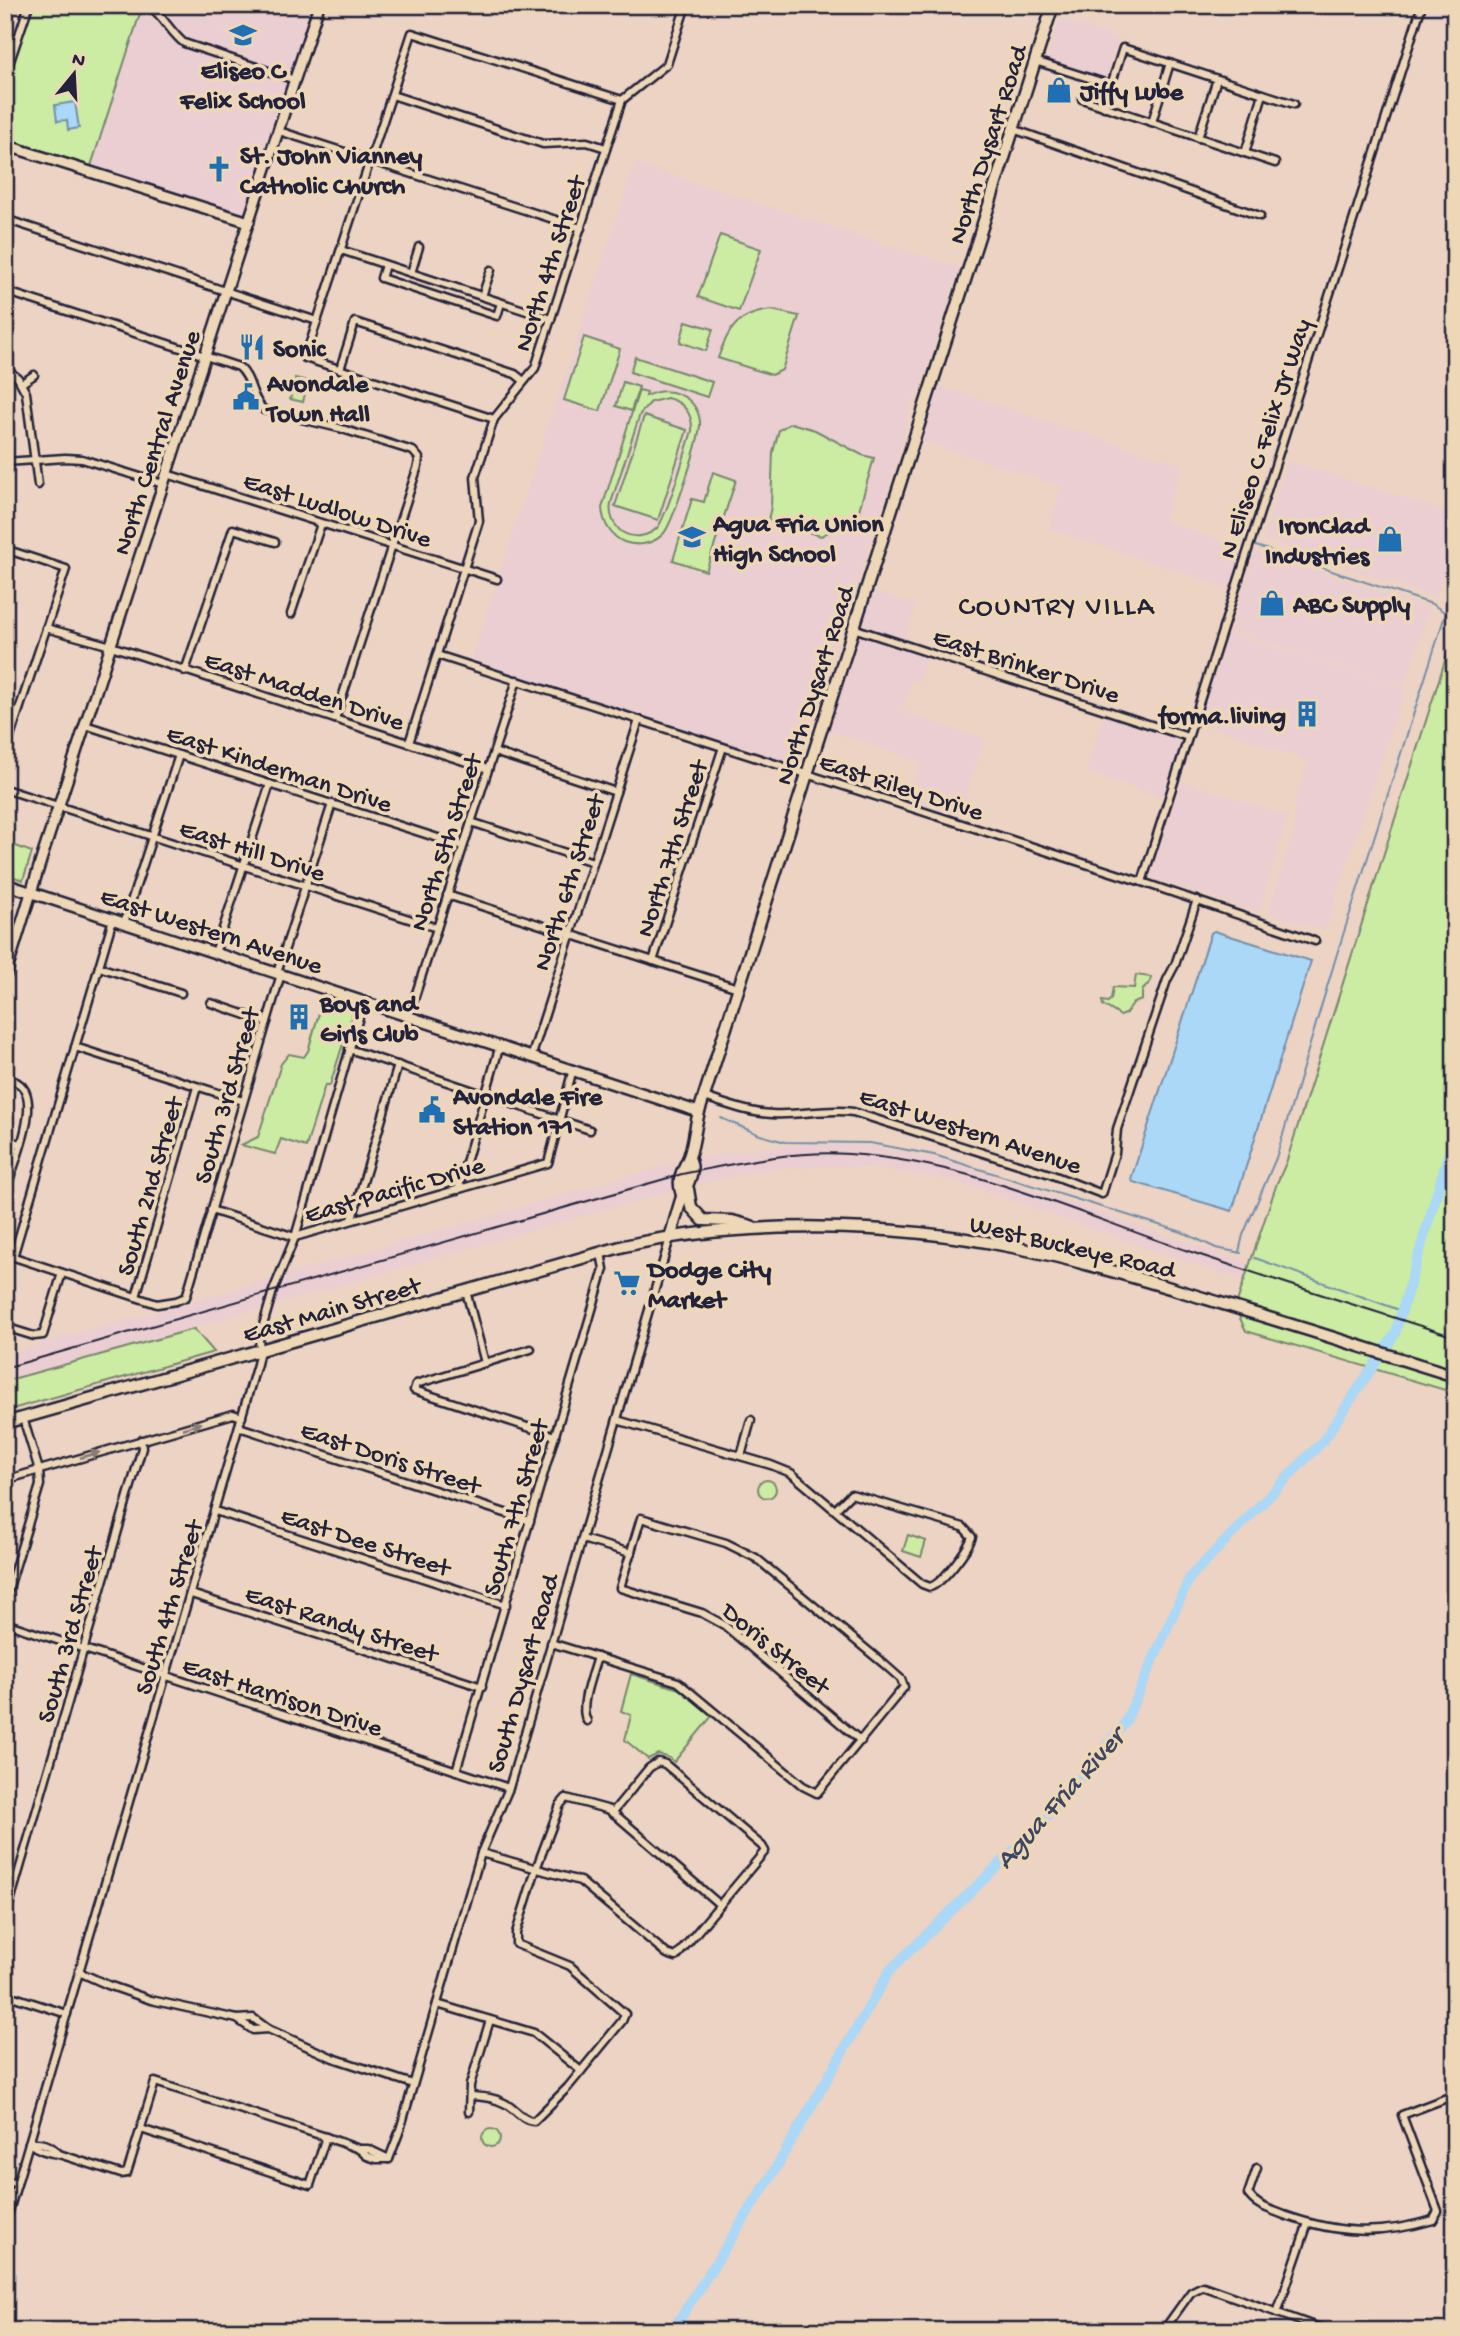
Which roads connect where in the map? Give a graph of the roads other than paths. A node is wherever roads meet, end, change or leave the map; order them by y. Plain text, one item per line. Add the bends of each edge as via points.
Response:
1 (29, 5) edge
2 (148, 5) edge
3 (319, 5) edge
4 (687, 5) edge
5 (1053, 5) edge
6 (1422, 5) edge
7 (1035, 61) junction
8 (1170, 63) junction
9 (5, 76) edge
10 (1217, 79) junction
11 (295, 80) junction
12 (1111, 85) junction
13 (1263, 94) junction
14 (392, 95) junction
15 (1082, 99) dead end
16 (622, 100) junction
17 (1294, 104) dead end
18 (1104, 107) junction
19 (1152, 122) junction
20 (1013, 129) junction
21 (278, 131) junction
22 (1198, 138) junction
23 (5, 145) edge
24 (606, 148) junction
25 (1245, 153) junction
26 (370, 161) junction
27 (1275, 163) dead end
28 (1260, 216) dead end
29 (5, 219) edge
30 (249, 222) junction
31 (581, 228) junction
32 (419, 247) dead end
33 (341, 250) junction
34 (385, 265) junction
35 (491, 270) dead end
36 (411, 273) junction
37 (5, 291) edge
38 (226, 292) junction
39 (482, 296) junction
40 (501, 303) junction
41 (551, 319) junction
42 (317, 321) junction
43 (205, 356) junction
44 (5, 368) edge
45 (340, 369) junction
46 (34, 375) dead end
47 (524, 381) junction
48 (22, 383) junction
49 (494, 419) junction
50 (36, 460) junction
51 (5, 462) edge
52 (167, 474) junction
53 (163, 484) junction
54 (38, 485) dead end
55 (321, 524) junction
56 (275, 542) dead end
57 (393, 546) junction
58 (5, 549) edge
59 (465, 569) junction
60 (497, 579) dead end
61 (291, 614) dead end
62 (46, 628) junction
63 (853, 628) junction
64 (111, 646) junction
65 (438, 655) junction
66 (185, 671) junction
67 (517, 680) junction
68 (335, 719) junction
69 (639, 720) junction
70 (5, 723) edge
71 (85, 725) junction
72 (14, 726) junction
73 (1188, 737) junction
74 (409, 743) junction
75 (723, 747) junction
76 (5, 752) edge
77 (494, 752) junction
78 (179, 755) junction
79 (488, 769) junction
80 (806, 775) junction
81 (270, 784) junction
82 (5, 789) edge
83 (616, 792) junction
84 (332, 804) junction
85 (59, 807) junction
86 (471, 822) junction
87 (152, 837) junction
88 (463, 846) junction
89 (593, 862) junction
90 (244, 866) junction
91 (1142, 882) junction
92 (5, 884) edge
93 (305, 886) junction
94 (31, 892) junction
95 (447, 895) junction
96 (1196, 900) junction
97 (113, 919) junction
98 (124, 923) junction
99 (437, 928) junction
100 (570, 934) junction
101 (1315, 941) dead end
102 (215, 953) junction
103 (653, 961) junction
104 (99, 967) junction
105 (279, 974) junction
106 (5, 978) edge
107 (738, 988) junction
108 (181, 993) dead end
109 (364, 1000) junction
110 (211, 1003) dead end
111 (409, 1015) junction
112 (267, 1021) junction
113 (500, 1045) junction
114 (75, 1047) junction
115 (349, 1049) junction
116 (531, 1055) junction
117 (398, 1065) junction
118 (573, 1069) junction
119 (5, 1077) edge
120 (197, 1087) junction
121 (485, 1093) junction
122 (704, 1097) junction
123 (243, 1101) junction
124 (699, 1112) junction
125 (561, 1118) junction
126 (590, 1130) dead end
127 (5, 1140) edge
128 (20, 1144) junction
129 (458, 1190) junction
130 (5, 1191) edge
131 (685, 1192) junction
132 (211, 1210) junction
133 (352, 1219) junction
134 (762, 1228) junction
135 (295, 1237) junction
136 (670, 1238) junction
137 (601, 1253) junction
138 (5, 1254) edge
139 (13, 1257) junction
140 (62, 1273) junction
141 (466, 1291) junction
142 (136, 1297) junction
143 (5, 1327) edge
144 (531, 1349) dead end
145 (260, 1350) junction
146 (485, 1363) junction
147 (1455, 1376) edge
148 (242, 1417) junction
149 (23, 1418) junction
150 (617, 1420) junction
151 (751, 1420) dead end
152 (5, 1423) edge
153 (239, 1427) junction
154 (555, 1436) junction
155 (141, 1440) junction
156 (741, 1456) junction
157 (39, 1470) junction
158 (5, 1480) edge
159 (835, 1510) junction
160 (215, 1511) junction
161 (530, 1521) junction
162 (582, 1539) junction
163 (631, 1553) junction
164 (191, 1594) junction
165 (5, 1601) edge
166 (506, 1605) junction
167 (5, 1623) edge
168 (551, 1643) junction
169 (82, 1650) junction
170 (597, 1657) junction
171 (166, 1678) junction
172 (482, 1686) junction
173 (587, 1720) dead end
174 (861, 1741) junction
175 (456, 1771) junction
176 (509, 1788) junction
177 (612, 1813) junction
178 (481, 1853) junction
179 (536, 1869) junction
180 (720, 1905) junction
181 (5, 1919) edge
182 (79, 1972) junction
183 (5, 1994) edge
184 (437, 2004) junction
185 (67, 2014) junction
186 (237, 2019) junction
187 (490, 2020) junction
188 (268, 2029) junction
189 (581, 2071) junction
190 (413, 2084) junction
191 (470, 2096) junction
192 (1455, 2104) edge
193 (469, 2112) dead end
194 (141, 2129) junction
195 (326, 2137) junction
196 (29, 2143) junction
197 (1257, 2168) dead end
198 (5, 2180) edge
199 (18, 2184) junction
200 (1308, 2223) junction
201 (5, 2225) edge
202 (1277, 2312) junction
203 (1163, 2331) edge
204 (1328, 2331) edge

1 - 9 street
2 - 11 street via 184,43
3 - 11 street, North Central Avenue
4 - 16 street via 667,64
5 - 7 main road, North Dysart Road
6 - 73 street, N Eliseo C Felix Jr Way
7 - 12 street
7 - 20 main road, North Dysart Road
8 - 10 street
8 - 12 street via 1123,48
8 - 19 street
10 - 13 street
10 - 22 street
11 - 21 street, North Central Avenue
12 - 18 street
13 - 17 street
13 - 25 street
14 - 16 street via 412,33
14 - 24 street via 543,144 587,142
14 - 26 street
15 - 18 street
16 - 24 street, North 4th Street
18 - 19 street
19 - 22 street
20 - 28 street
20 - 63 main road, North Dysart Road
21 - 26 street
21 - 30 street, North Central Avenue
22 - 25 street
23 - 30 street
24 - 31 street, North 4th Street
25 - 27 street
26 - 31 street
26 - 33 street
29 - 38 street
30 - 38 street, North Central Avenue
31 - 41 street, North 4th Street
32 - 36 street
33 - 34 street
33 - 42 street
34 - 36 street
34 - 40 street via 381,278 497,316
35 - 39 street
36 - 39 street
37 - 43 street
38 - 42 street
38 - 43 street, North Central Avenue
39 - 40 street
40 - 41 street
41 - 47 street, North 4th Street via 535,368
42 - 45 street via 305,358
43 - 52 street, North Central Avenue
43 - 57 street via 244,370 256,402 264,410 339,428 412,451 419,458
44 - 48 street
45 - 47 street via 355,322 515,374
45 - 49 street
46 - 48 street
47 - 49 street, North 4th Street
48 - 50 street
49 - 59 street, North 4th Street via 475,477 480,522
50 - 51 street
50 - 53 street via 82,459
50 - 54 street
52 - 53 street, North Central Avenue
52 - 55 street, East Ludlow Drive
53 - 64 street, North Central Avenue
55 - 57 street, East Ludlow Drive
55 - 61 street
56 - 66 street via 233,529
57 - 59 street, East Ludlow Drive
57 - 68 street
58 - 62 street via 66,569
59 - 60 street, East Ludlow Drive
59 - 65 street, North 4th Street
62 - 64 street, East Madden Drive
62 - 72 street
63 - 73 street, East Brinker Drive
63 - 80 main road, North Dysart Road
64 - 66 street, East Madden Drive
64 - 71 street, North Central Avenue
65 - 67 street, East Riley Drive
65 - 74 street, North 4th Street
66 - 68 street, East Madden Drive
67 - 69 street, East Riley Drive
67 - 77 street, North 5th Street
68 - 74 street, East Madden Drive
69 - 75 street, East Riley Drive
69 - 83 street, North 6th Street
70 - 72 street
71 - 78 street, East Kinderman Drive
71 - 85 street, North Central Avenue
72 - 76 street
73 - 91 street, N Eliseo C Felix Jr Way
74 - 79 street, East Madden Drive
75 - 80 street, East Riley Drive
75 - 103 street, North 7th Street
77 - 79 street, North 5th Street
77 - 83 street
78 - 81 street, East Kinderman Drive
78 - 87 street
79 - 86 street, North 5th Street
80 - 91 street, East Riley Drive
80 - 107 main road, North Dysart Road
81 - 84 street, East Kinderman Drive
81 - 90 street
82 - 85 street, East Hill Drive
83 - 89 street, North 6th Street
84 - 88 street, East Kinderman Drive
84 - 93 street, South 3rd Street
85 - 87 street, East Hill Drive
85 - 94 street, North Central Avenue
86 - 88 street, North 5th Street
86 - 89 street
87 - 90 street, East Hill Drive
87 - 98 street
88 - 95 street, North 5th Street
89 - 100 street, North 6th Street
90 - 93 street, East Hill Drive
90 - 102 street
91 - 96 street, East Riley Drive
92 - 94 street, East Western Avenue
93 - 99 street, East Hill Drive
93 - 105 street, South 3rd Street
94 - 97 street, East Western Avenue
94 - 106 street, North Central Avenue
95 - 99 street, North 5th Street
95 - 100 street
96 - 101 street, East Riley Drive
96 - 122 street, East Western Avenue via 1117,1129 1102,1194 853,1112 771,1114
97 - 98 street, East Western Avenue
97 - 104 street
98 - 102 street, East Western Avenue
99 - 111 street, North 5th Street
100 - 103 street
100 - 116 street, North 6th Street
102 - 105 street, East Western Avenue
103 - 107 street
104 - 108 street
104 - 114 street
105 - 109 street, East Western Avenue
105 - 112 street, South 3rd Street
107 - 122 main road, North Dysart Road
109 - 111 street, East Western Avenue
109 - 115 street, South 4th Street
110 - 112 street
111 - 113 street, East Western Avenue
112 - 123 street, South 3rd Street
113 - 116 street, East Western Avenue
113 - 121 street
114 - 120 street
114 - 139 street
115 - 117 street
115 - 135 street, South 4th Street
116 - 118 street, East Western Avenue
117 - 121 street
117 - 133 street
118 - 124 street, East Western Avenue
118 - 125 street
119 - 128 street via 21,1085 27,1097
120 - 123 street
120 - 142 street, South 2nd Street
121 - 125 street
121 - 129 street
122 - 124 main road, South Dysart Road
123 - 132 street, South 3rd Street
124 - 131 main road, South Dysart Road
125 - 126 street
125 - 129 street, East Pacific Drive via 548,1163
127 - 128 street
128 - 130 street
129 - 133 street, East Pacific Drive
131 - 134 main road via 703,1220
131 - 136 main road, South Dysart Road
132 - 135 street, East Pacific Drive
132 - 142 street, South 3rd Street via 186,1297 157,1304
133 - 135 street, East Pacific Drive
134 - 136 main road, West Buckeye Road
134 - 147 main road, West Buckeye Road via 888,1232 1012,1247 1105,1269
135 - 145 street, South 4th Street via 273,1292
136 - 137 main road, East Main Street
136 - 150 street, South Dysart Road
137 - 141 main road, East Main Street
137 - 154 street, South 7th Street via 604,1269
138 - 139 street
139 - 140 street
140 - 142 street
140 - 143 street via 43,1335
141 - 145 main road, East Main Street
141 - 146 street
144 - 146 street
145 - 148 street, South 4th Street
145 - 149 main road, East Main Street
146 - 154 street via 416,1384 414,1390
148 - 153 street, South 4th Street
155 -> 148 street via 233,1414
149 - 152 main road, East Main Street
149 - 157 street
150 - 156 street
150 - 162 street, South Dysart Road
151 - 156 street
153 - 160 street, South 4th Street
153 - 161 street, East Doris Street
154 - 161 street, South 7th Street
157 -> 155 street
155 - 169 street, South 3rd Street
156 - 159 street via 792,1474
157 - 158 street
157 - 165 street via 40,1485
159 - 159 street via 930,1587 938,1584 972,1537 963,1527 851,1494
160 - 164 street, South 4th Street
160 - 166 street, East Dee Street
161 - 166 street, South 7th Street
162 - 163 street
162 - 168 street, South Dysart Road
163 - 174 street, Doris Street via 620,1588 702,1613 724,1625
163 - 174 street via 641,1518 726,1543 757,1558 901,1679 904,1687
164 - 171 street, South 4th Street
164 - 172 street, East Randy Street
166 - 172 street, South 7th Street
167 - 169 street, East Harrison Drive
168 - 170 street
168 - 176 street, South Dysart Road
169 - 171 street, East Harrison Drive
169 - 181 street, South 3rd Street
170 - 173 street via 584,1704
170 - 174 street via 678,1682 817,1793
171 - 175 street, East Harrison Drive
171 - 182 street, South 4th Street
172 - 175 street, South 7th Street
175 - 176 street, East Harrison Drive
176 - 178 street, South Dysart Road
177 - 179 street via 566,1798
177 - 180 street
177 - 180 street via 649,1768 657,1762 665,1764 765,1851
178 - 179 street
178 - 184 street, South Dysart Road
179 - 180 street via 580,1881 676,1957
179 - 189 street via 516,1944 570,1966 625,2014
182 - 185 street, South 4th Street
182 - 186 street via 151,2000
183 - 185 street
184 - 187 street
184 - 190 street, South Dysart Road
185 - 196 street, South 4th Street
186 - 188 street via 253,2030
186 - 188 street via 253,2018
187 - 189 street via 541,2036
187 - 191 street
188 - 190 street via 345,2062
189 - 191 street via 531,2122 504,2102
190 - 195 street, South Dysart Road via 389,2159 376,2160
191 - 193 street
192 - 200 street via 1452,2096 1402,2115 1438,2211 1433,2220 1380,2232
194 - 195 street via 310,2185
194 - 195 street via 155,2082
194 - 196 street via 127,2173 121,2174
196 - 199 street, South 4th Street
197 - 200 street via 1248,2194 1255,2204
198 - 199 street
199 - 201 street, South 4th Street
200 - 202 street
202 - 203 street via 1203,2286 1191,2292
202 - 204 street

